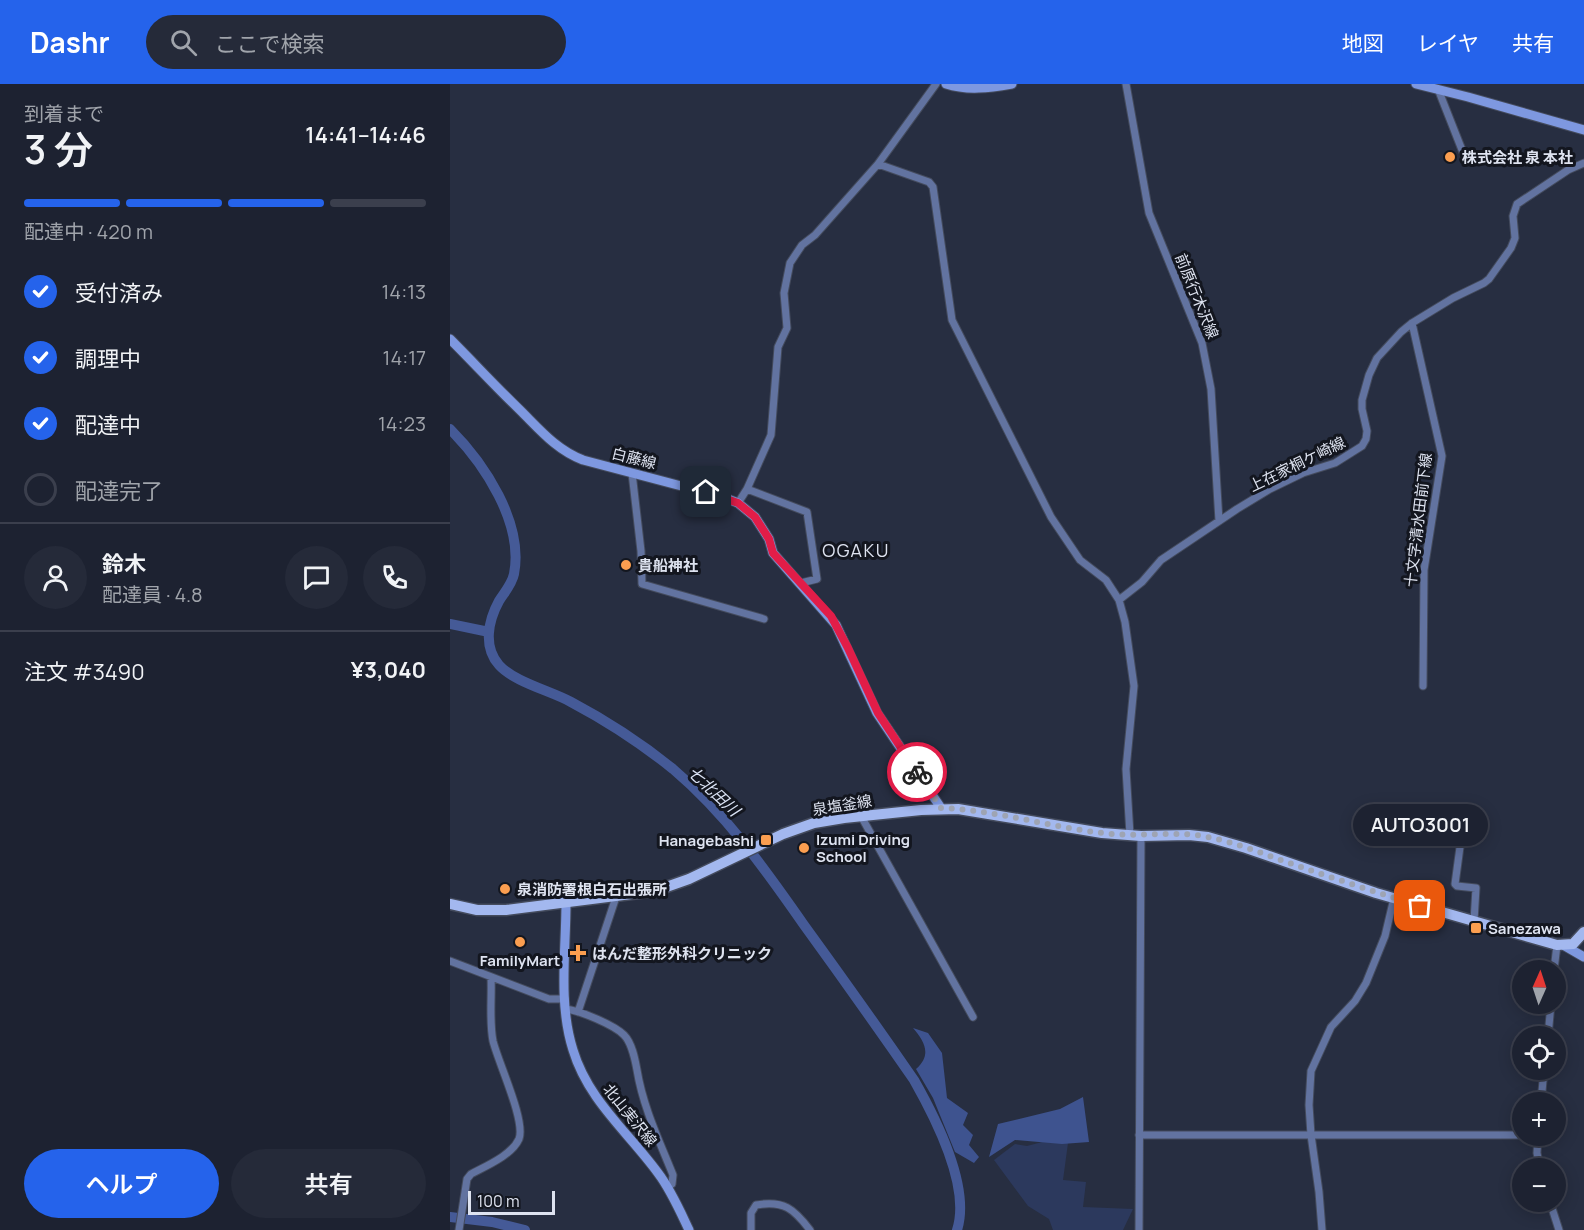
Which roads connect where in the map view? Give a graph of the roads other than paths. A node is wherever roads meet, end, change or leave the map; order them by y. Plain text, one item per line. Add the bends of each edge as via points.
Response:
1 (936, 84) edge
2 (946, 84) edge
3 (1012, 84) edge
4 (1126, 84) edge
5 (1416, 84) edge
6 (1438, 89) junction
7 (1584, 130) edge
8 (1464, 155) dead end
9 (1584, 163) edge
10 (878, 164) junction
11 (1412, 323) junction
12 (450, 339) edge
13 (632, 472) junction
14 (747, 489) junction
15 (738, 503) junction
16 (1219, 521) junction
17 (801, 583) junction
18 (1119, 600) junction
19 (764, 619) dead end
20 (1423, 686) dead end
21 (941, 808) junction
22 (861, 816) junction
23 (1136, 835) junction
24 (1460, 847) dead end
25 (616, 897) junction
26 (1394, 898) junction
27 (566, 903) junction
28 (450, 904) edge
29 (1474, 921) junction
30 (1584, 933) edge
31 (1561, 946) junction
32 (1584, 957) edge
33 (1557, 960) edge
34 (450, 962) edge
35 (491, 977) junction
36 (565, 1004) junction
37 (578, 1012) junction
38 (973, 1017) dead end
39 (1139, 1135) junction
40 (1311, 1135) junction
41 (1512, 1135) edge
42 (667, 1187) junction
43 (1553, 1212) edge
44 (459, 1230) edge
45 (689, 1230) edge
46 (751, 1230) edge
47 (810, 1230) edge
48 (1139, 1230) edge
49 (1322, 1230) edge
50 (1559, 1230) edge

1 - 10 street
2 - 3 street via 975,88
4 - 16 street, 前原行木沢線 via 1149,213 1202,343 1211,390
5 - 6 street
6 - 7 street
6 - 8 street
9 - 11 street, 上在家桐ケ崎線 via 1517,204 1511,248 1489,279
10 - 14 street via 790,263 784,293 787,328 778,347 771,435
10 - 18 street via 929,182 933,187 952,320 1051,517 1080,560 1106,580
11 - 16 street, 上在家桐ケ崎線 via 1377,358 1369,375 1362,400 1367,431 1362,446 1335,464 1303,473 1270,489
11 - 20 street, 十文字清水田前下線 via 1442,456 1424,570
12 - 13 street, 白藤線 via 558,447 583,460
13 - 15 street, 白藤線
13 - 19 street via 642,584
14 - 15 street
14 - 17 street via 807,512 818,579
15 - 17 street, 白藤線 via 755,517 773,553
16 - 18 street, 上在家桐ケ崎線 via 1161,560
17 - 21 street, 白藤線 via 836,625 878,713
18 - 23 street via 1134,686 1126,769
21 - 22 main road, 泉塩釜線
21 - 23 main road, 泉塩釜線
22 - 25 main road, 泉塩釜線 via 814,823 671,886
22 - 38 street
23 - 26 main road, 泉塩釜線 via 1208,837
23 - 39 street
24 - 29 street via 1455,884 1476,888
25 - 27 main road
25 - 37 street
26 - 29 main road, 泉塩釜線
26 - 40 street via 1385,936 1366,983 1331,1027 1311,1071
27 - 28 main road via 492,911
27 - 36 street, 北山実沢線
29 - 31 main road, 泉塩釜線
30 - 31 main road via 1573,944
31 - 32 street
31 - 33 street
34 - 35 street
35 - 36 street
35 - 44 street via 493,1041 516,1110 519,1140 507,1153 467,1179
36 - 37 street
36 - 42 street, 北山実沢線 via 573,1050 587,1083
37 - 42 street via 626,1036 641,1095 673,1175 672,1184
39 - 40 street
39 - 48 street
40 - 41 street
40 - 49 street
42 - 45 street, 北山実沢線
43 - 50 street
46 - 47 street via 751,1213 756,1205 777,1203 799,1215

